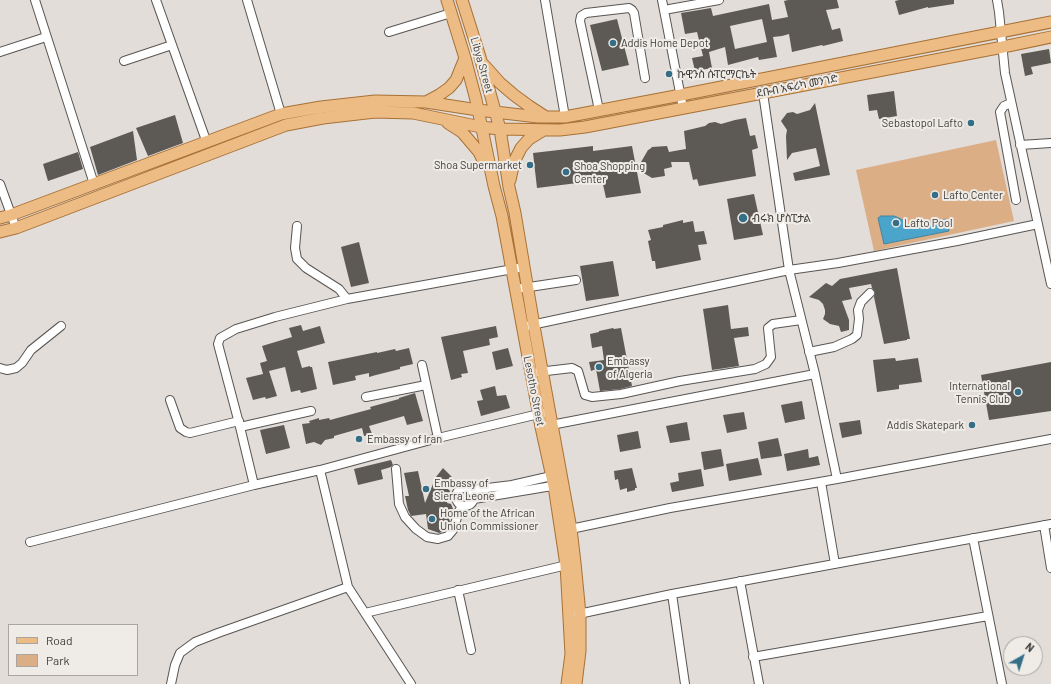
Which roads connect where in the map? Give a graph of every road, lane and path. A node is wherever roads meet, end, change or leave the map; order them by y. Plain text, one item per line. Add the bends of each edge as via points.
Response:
1 (35, 0) edge
2 (156, 0) edge
3 (247, 0) edge
4 (447, 0) edge
5 (462, 0) edge
6 (545, 0) edge
7 (662, 0) edge
8 (719, 0) edge
9 (997, 0) edge
10 (664, 10) junction
11 (451, 13) junction
12 (1051, 22) edge
13 (1001, 31) junction
14 (389, 32) dead end
15 (46, 37) junction
16 (1051, 37) edge
17 (172, 45) junction
18 (1003, 47) junction
19 (0, 52) edge
20 (465, 58) junction
21 (124, 61) dead end
22 (482, 63) junction
23 (645, 78) dead end
24 (763, 93) junction
25 (681, 95) junction
26 (426, 102) junction
27 (1011, 103) junction
28 (477, 105) junction
29 (683, 108) junction
30 (599, 110) junction
31 (495, 112) junction
32 (281, 114) junction
33 (565, 116) junction
34 (546, 117) junction
35 (442, 119) junction
36 (481, 127) junction
37 (500, 129) junction
38 (542, 131) junction
39 (207, 143) junction
40 (1051, 143) edge
41 (1020, 145) junction
42 (491, 174) junction
43 (0, 184) edge
44 (94, 184) junction
45 (509, 187) junction
46 (1016, 200) dead end
47 (5, 217) edge
48 (1038, 224) junction
49 (297, 226) dead end
50 (16, 228) junction
51 (0, 232) edge
52 (524, 267) junction
53 (511, 269) junction
54 (789, 270) junction
55 (576, 280) dead end
56 (1051, 284) edge
57 (527, 287) junction
58 (516, 289) junction
59 (870, 293) dead end
60 (347, 299) junction
61 (801, 320) junction
62 (60, 326) dead end
63 (528, 326) junction
64 (809, 352) junction
65 (422, 365) dead end
66 (0, 368) edge
67 (536, 372) junction
68 (815, 374) junction
69 (426, 385) junction
70 (366, 397) dead end
71 (170, 400) dead end
72 (310, 411) dead end
73 (544, 413) junction
74 (240, 424) junction
75 (546, 426) junction
76 (438, 438) junction
77 (1051, 439) edge
78 (396, 469) dead end
79 (320, 470) junction
80 (557, 480) junction
81 (837, 480) junction
82 (821, 482) junction
83 (254, 485) junction
84 (471, 490) junction
85 (474, 499) junction
86 (462, 506) junction
87 (1048, 524) edge
88 (566, 530) junction
89 (973, 538) junction
90 (30, 542) dead end
91 (571, 564) junction
92 (835, 564) junction
93 (1051, 568) edge
94 (740, 581) junction
95 (348, 587) junction
96 (458, 590) junction
97 (672, 594) junction
98 (366, 613) junction
99 (574, 615) junction
100 (988, 616) junction
101 (471, 650) dead end
102 (753, 657) junction
103 (171, 684) edge
104 (410, 684) edge
105 (567, 684) edge
106 (576, 684) edge
107 (685, 684) edge
108 (759, 684) edge
109 (1002, 684) edge

1 - 15 street
2 - 17 street
3 - 32 street
4 - 11 main road, Libya Street
5 - 22 main road, Libya Street
6 - 33 street
7 - 10 street
8 - 10 street
9 - 13 street
10 - 25 street
11 - 14 street
11 - 20 main road, Libya Street
12 - 13 main road, ደቡብ አፍሪካ መንገድ
13 - 18 street
13 - 25 main road, ደቡብ አፍሪካ መንገድ
15 - 19 street
15 - 44 street
16 - 18 main road, ደቡብ አፍሪካ መንገድ
17 - 21 street
17 - 39 street
18 - 24 main road, ደቡብ አፍሪካ መንገድ
18 - 27 street
20 - 26 main road via 456,80 449,88
20 - 28 main road, Libya Street
22 - 31 main road, Libya Street
22 - 34 main road via 500,83
23 - 30 street via 632,10 629,8 586,13 580,21
24 - 29 main road, ደቡብ አፍሪካ መንገድ
24 - 54 street
25 - 29 street
25 - 30 main road, ደቡብ አፍሪካ መንገድ
26 - 28 main road, ደቡብ አፍሪካ መንገድ
26 - 32 main road, ደቡብ አፍሪካ መንገድ via 375,101
27 - 41 street
27 - 46 street via 1004,106 1000,112
28 - 31 main road, ደቡብ አፍሪካ መንገድ
28 - 36 main road, Lesotho Street
29 - 38 main road, ደቡብ አፍሪካ መንገድ via 585,127
30 - 33 main road, ደቡብ አፍሪካ መንገድ
31 - 34 main road, ደቡብ አፍሪካ መንገድ
31 - 37 main road, Libya Street
32 - 39 main road, ደቡብ አፍሪካ መንገድ
33 - 34 main road, ደቡብ አፍሪካ መንገድ
35 - 36 main road, ደቡብ አፍሪካ መንገድ
35 - 42 main road via 462,132 479,152
35 - 50 main road, ደቡብ አፍሪካ መንገድ via 413,113 375,112 323,118 286,126
36 - 37 main road, ደቡብ አፍሪካ መንገድ
36 - 42 main road, Lesotho Street
37 - 38 main road, ደቡብ አፍሪካ መንገድ
37 - 45 main road, Lesotho Street
38 - 45 main road via 521,148 514,162
39 - 44 main road, ደቡብ አፍሪካ መንገድ
40 - 41 street
41 - 48 street
42 - 53 main road, Lesotho Street via 502,216
43 - 47 street
44 - 47 main road, ደቡብ አፍሪካ መንገድ
45 - 52 main road, Lesotho Street
47 - 50 street
48 - 54 street via 957,241
48 - 56 street
49 - 60 street via 297,259 306,268 339,289
50 - 51 main road, ደቡብ አፍሪካ መንገድ
52 - 53 street
52 - 57 main road, Lesotho Street
53 - 58 main road, Lesotho Street
53 - 60 street
54 - 61 street
54 - 63 street
55 - 57 street
57 - 58 street
57 - 63 main road, Lesotho Street
58 - 63 main road, Lesotho Street
59 - 64 street via 861,302 858,310 857,335 834,347
60 - 74 street via 274,316 236,329 220,338 218,344
61 - 64 street
61 - 67 street via 773,324 768,328 770,357 766,364 755,369 592,397 585,395 578,372 572,368
62 - 66 street via 31,350 16,368
63 - 67 main road, Lesotho Street
64 - 68 street
65 - 69 street
67 - 73 main road, Lesotho Street
68 - 75 street
68 - 81 street
69 - 70 street
69 - 76 street
71 - 74 street via 180,428 186,432
72 - 74 street
73 - 75 main road, Lesotho Street
73 - 76 street
74 - 83 street
75 - 80 main road, Lesotho Street
76 - 79 street
77 - 81 street
78 - 86 street via 399,504 405,517 427,537 438,539 448,536
79 - 83 street
79 - 95 street
80 - 84 street
80 - 85 street
80 - 88 main road, Lesotho Street
81 - 82 street
82 - 88 street via 670,508
82 - 92 street
83 - 90 street
84 - 85 street
84 - 86 street via 463,488 456,494 457,503
85 - 86 street via 468,506
87 - 89 street
87 - 93 street
88 - 91 main road, Lesotho Street
89 - 92 street
89 - 100 street
91 - 96 street
91 - 99 main road, Lesotho Street
92 - 94 street
94 - 97 street
94 - 102 street
95 - 98 street
95 - 103 street via 195,642 180,653
96 - 98 street
96 - 101 street
97 - 99 street
97 - 107 street
98 - 104 street
99 - 105 main road, Lesotho Street
99 - 106 main road, Lesotho Street via 580,651
100 - 102 street
100 - 109 street
102 - 108 street

